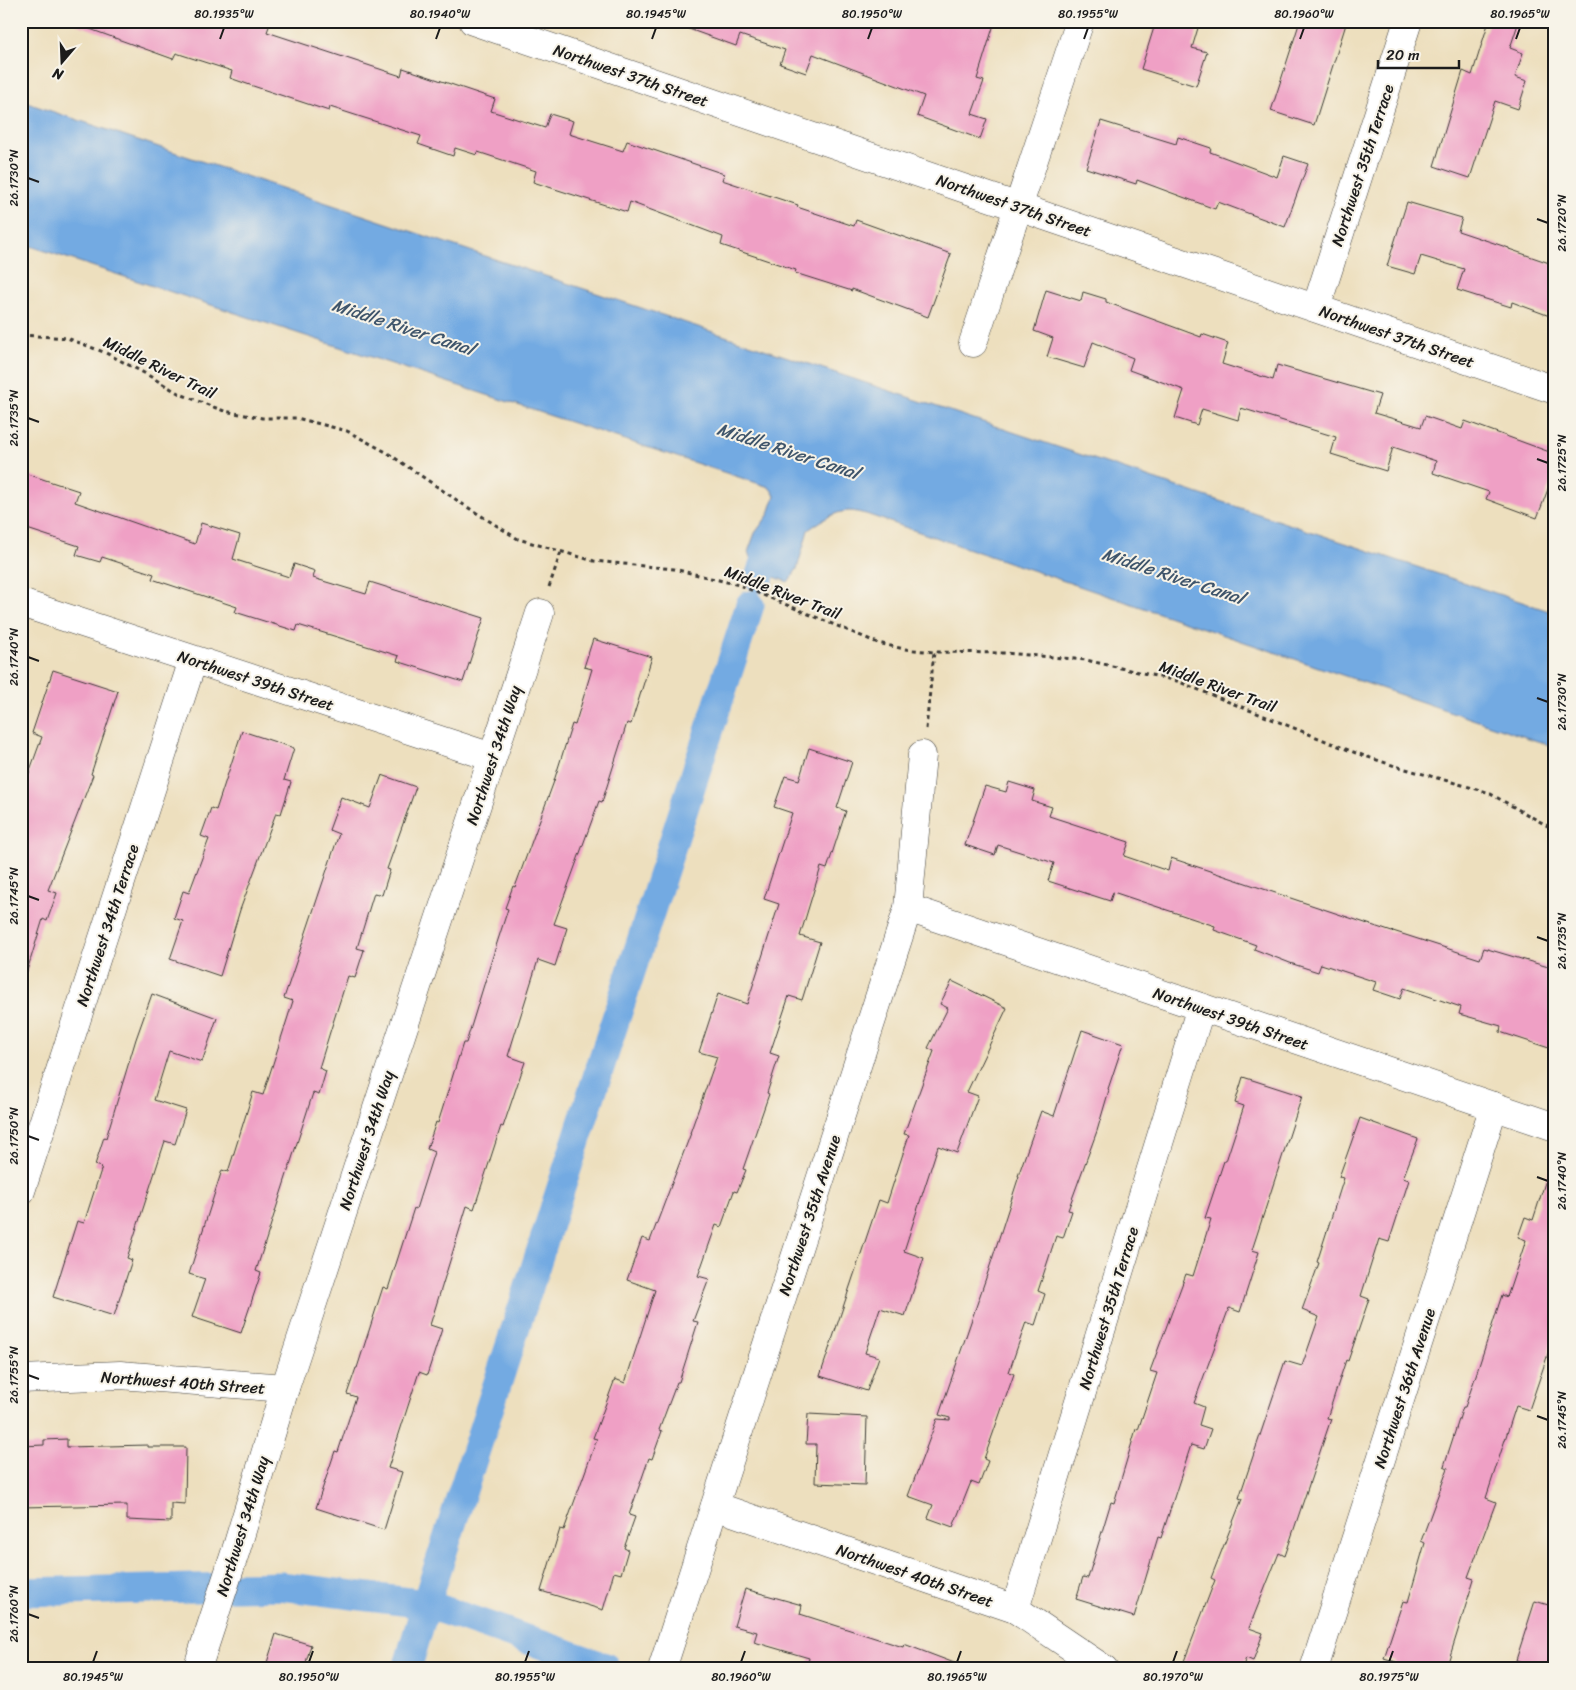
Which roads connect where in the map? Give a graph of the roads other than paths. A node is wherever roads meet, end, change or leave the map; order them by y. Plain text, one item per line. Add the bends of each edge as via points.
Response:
1 (473, 21) edge
2 (1080, 21) edge
3 (1408, 21) edge
4 (1019, 207) junction
5 (1316, 308) junction
6 (973, 343) dead end
7 (1555, 390) edge
8 (21, 603) edge
9 (540, 613) road end
10 (194, 660) junction
11 (922, 755) road end
12 (492, 757) junction
13 (908, 908) junction
14 (1201, 1008) junction
15 (1494, 1106) junction
16 (1555, 1127) edge
17 (21, 1191) edge
18 (21, 1379) edge
19 (285, 1388) junction
20 (714, 1506) junction
21 (1015, 1609) junction
22 (197, 1669) edge
23 (662, 1669) edge
24 (1104, 1669) edge
25 (1314, 1669) edge

1 - 4 street, Northwest 37th Street
2 - 4 street
3 - 5 street, Northwest 35th Terrace
4 - 5 street, Northwest 37th Street
4 - 6 street
5 - 7 street, Northwest 37th Street
8 - 10 street, Northwest 39th Street
9 - 12 street, Northwest 34th Way
10 - 12 street, Northwest 39th Street
10 - 17 street, Northwest 34th Terrace
11 - 13 street, Northwest 35th Avenue
12 - 19 street, Northwest 34th Way
13 - 14 street, Northwest 39th Street
13 - 20 street, Northwest 35th Avenue
14 - 15 street, Northwest 39th Street
14 - 21 street, Northwest 35th Terrace
15 - 16 street, Northwest 39th Street
15 - 25 street, Northwest 36th Avenue
18 - 19 street, Northwest 40th Street via 120,1375
19 - 22 street, Northwest 34th Way
20 - 21 street, Northwest 40th Street
20 - 23 street, Northwest 35th Avenue
21 - 24 street, Northwest 40th Street

